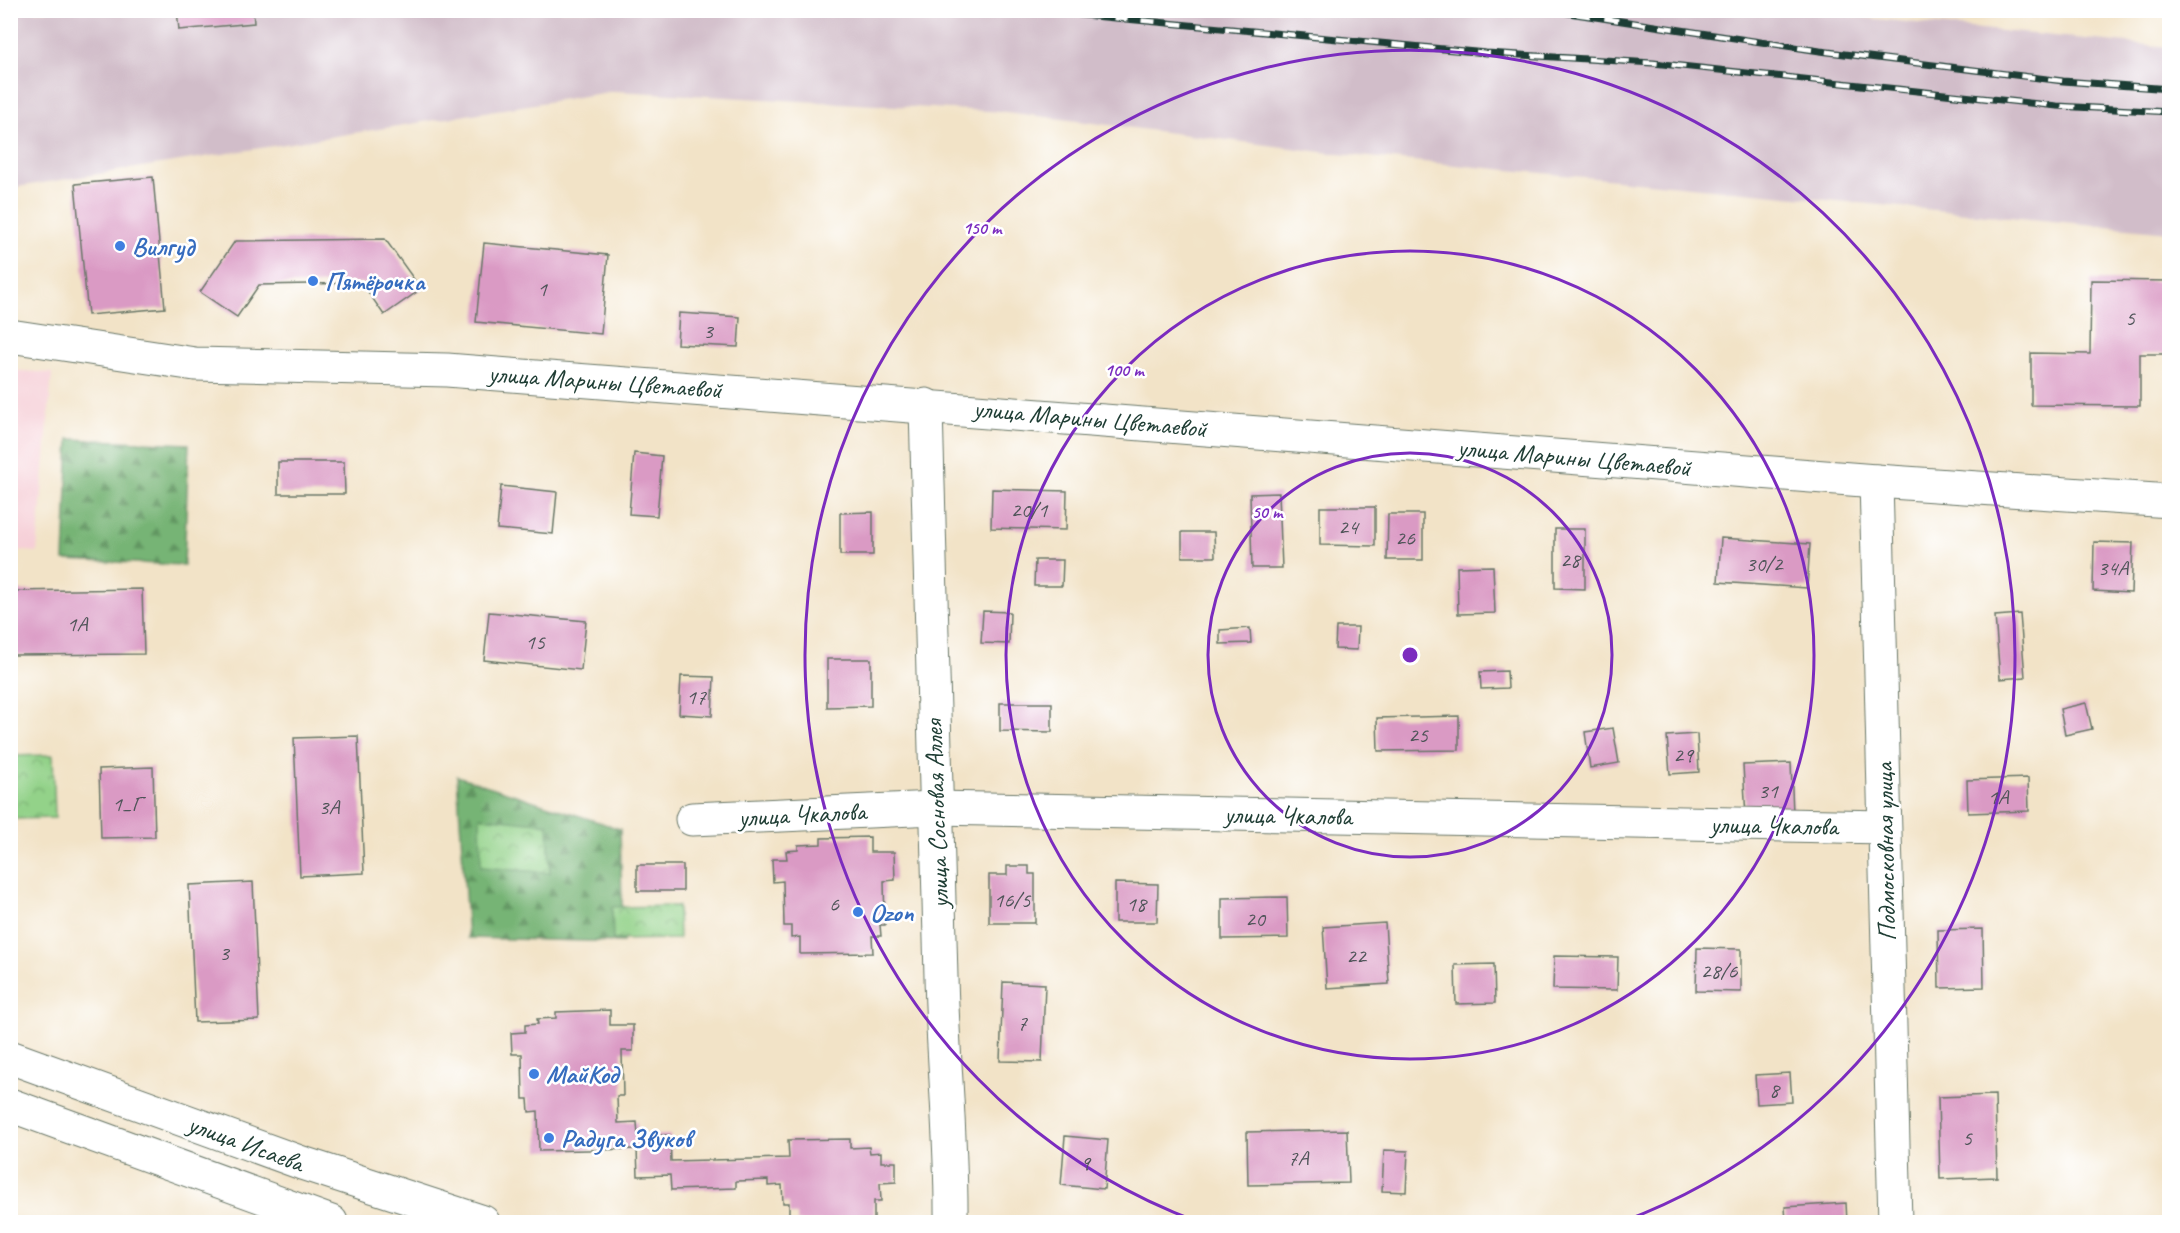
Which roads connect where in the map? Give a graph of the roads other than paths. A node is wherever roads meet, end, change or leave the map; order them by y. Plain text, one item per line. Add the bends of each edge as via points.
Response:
1 (10, 336) edge
2 (926, 405) junction
3 (1876, 481) junction
4 (2169, 501) edge
5 (935, 808) junction
6 (692, 819) dead end
7 (1884, 827) junction
8 (10, 1057) edge
9 (10, 1106) edge
10 (331, 1222) edge
11 (483, 1222) edge
12 (951, 1222) edge
13 (1895, 1222) edge

1 - 2 street, улица Марины Цветаевой via 195,364 447,370
2 - 3 street, улица Марины Цветаевой
2 - 5 street, улица Сосновая Аллея
3 - 4 street, улица Марины Цветаевой
3 - 7 street, Подмосковная улица
5 - 6 street, улица Чкалова
5 - 7 street, улица Чкалова
5 - 12 street, улица Сосновая Аллея
7 - 13 street, Подмосковная улица
8 - 11 street, улица Исаева via 302,1163
9 - 10 street, улица Исаева

